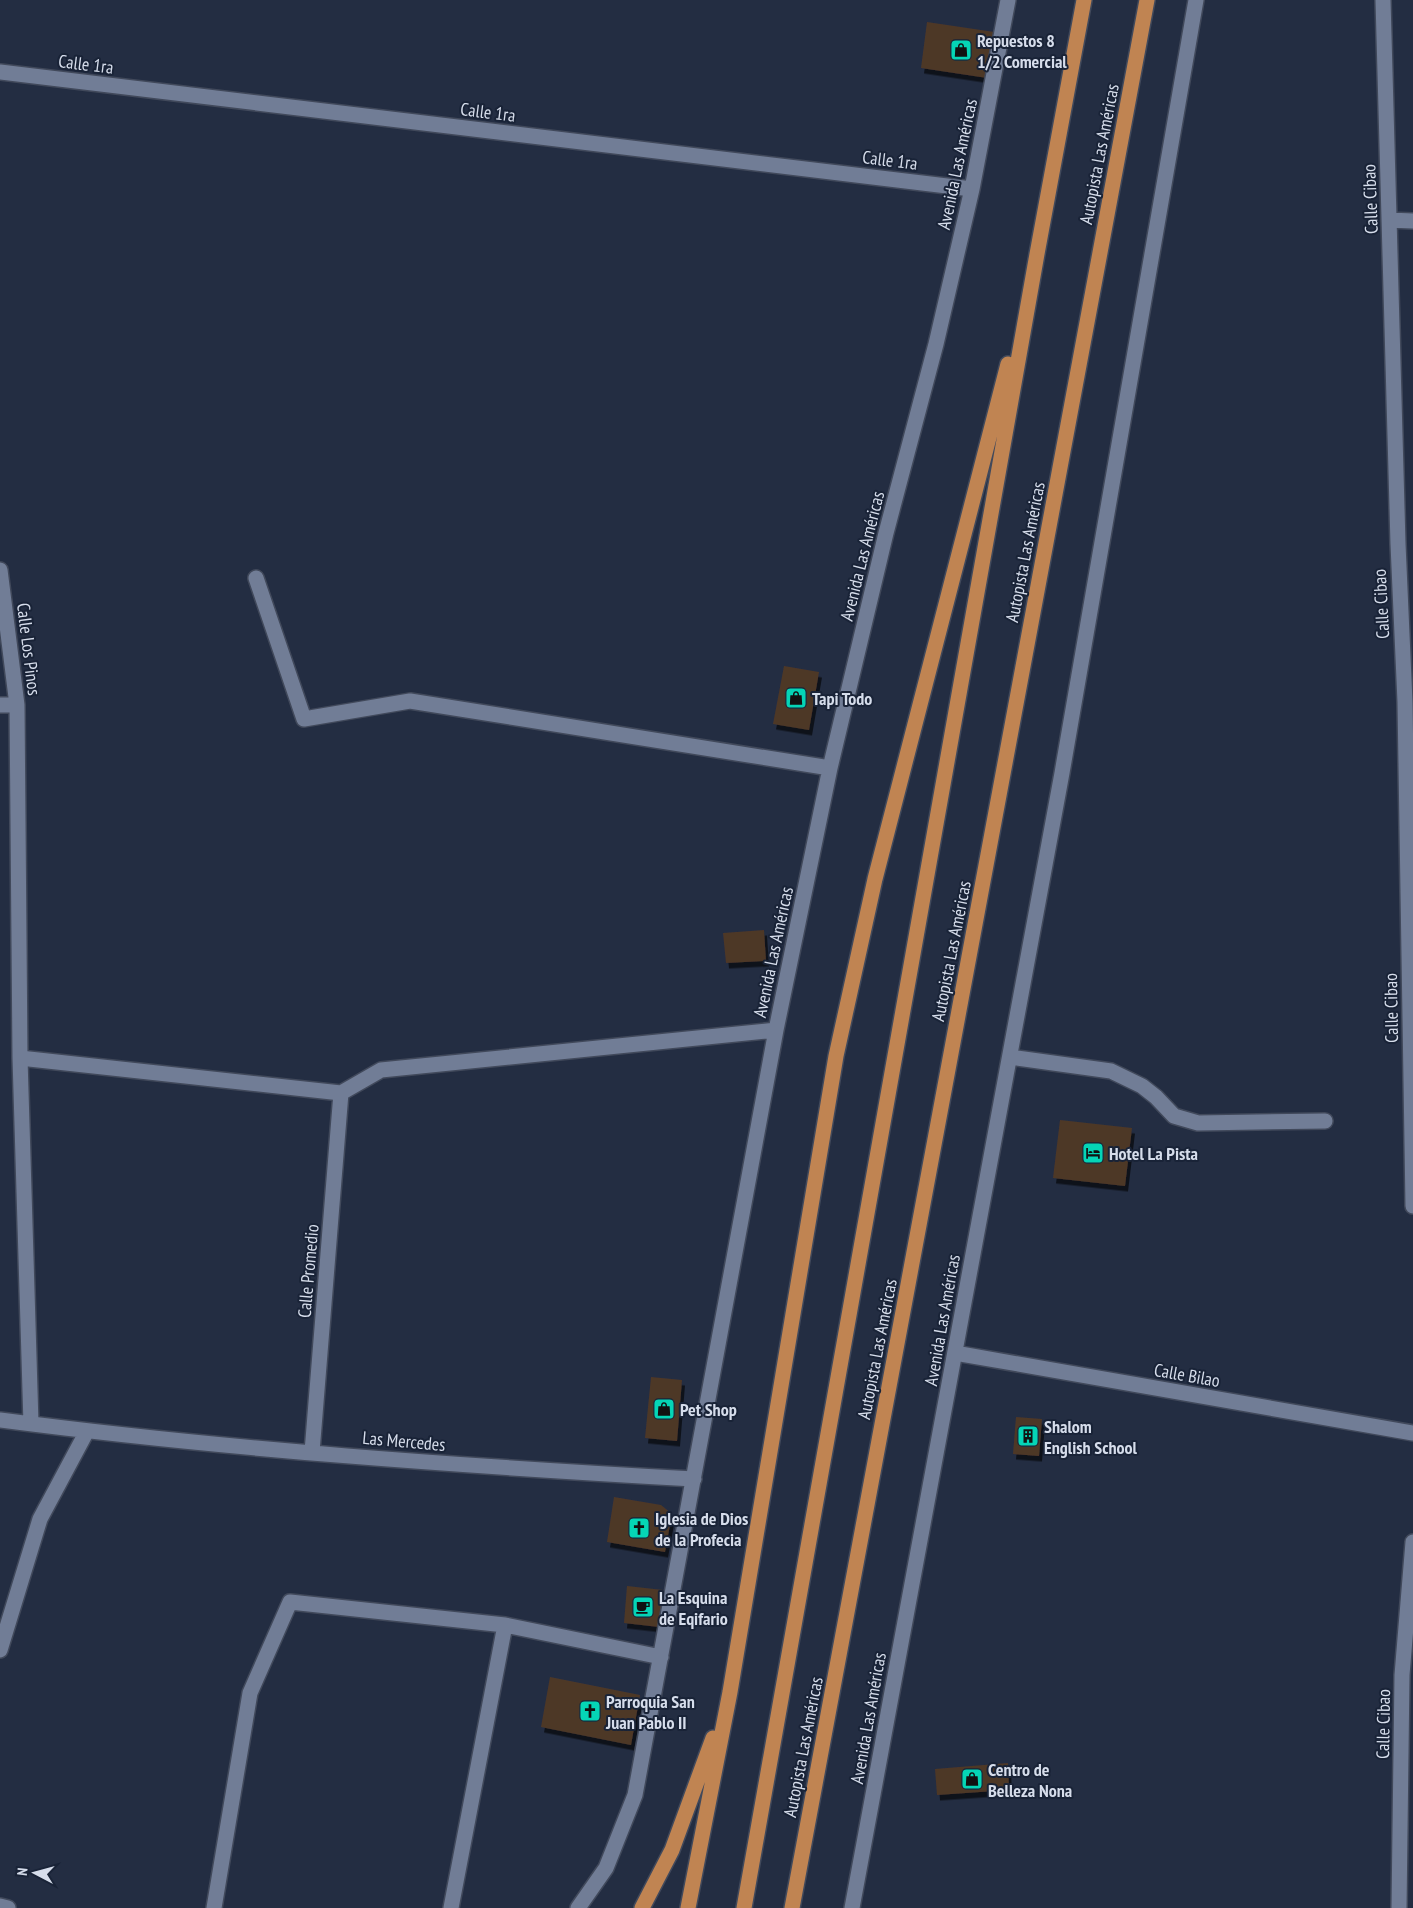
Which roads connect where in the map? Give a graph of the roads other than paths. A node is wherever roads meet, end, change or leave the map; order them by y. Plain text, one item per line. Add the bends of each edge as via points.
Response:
1 (1008, 0) edge
2 (1084, 0) edge
3 (1147, 0) edge
4 (1196, 0) edge
5 (1383, 0) edge
6 (0, 72) edge
7 (972, 189) junction
8 (1389, 220) junction
9 (1413, 221) edge
10 (1037, 254) junction
11 (1398, 544) junction
12 (1413, 544) edge
13 (0, 570) edge
14 (256, 578) dead end
15 (0, 705) edge
16 (17, 705) junction
17 (830, 768) junction
18 (1411, 937) edge
19 (776, 1030) junction
20 (1010, 1057) junction
21 (20, 1058) junction
22 (341, 1093) junction
23 (1325, 1121) dead end
24 (1413, 1206) edge
25 (955, 1353) junction
26 (0, 1420) edge
27 (31, 1424) junction
28 (87, 1431) junction
29 (1413, 1433) edge
30 (312, 1452) junction
31 (694, 1480) junction
32 (1413, 1542) edge
33 (505, 1625) junction
34 (0, 1650) edge
35 (660, 1657) junction
36 (730, 1692) junction
37 (0, 1906) edge
38 (8, 1908) edge
39 (214, 1908) edge
40 (451, 1908) edge
41 (578, 1908) edge
42 (642, 1908) edge
43 (688, 1908) edge
44 (744, 1908) edge
45 (792, 1908) edge
46 (852, 1908) edge
47 (1399, 1908) edge

1 - 7 street, Avenida Las Américas
2 - 10 highway, Autopista Las Américas
3 - 45 highway, Autopista Las Américas
4 - 20 street, Avenida Las Américas
5 - 8 street, Calle Cibao
6 - 7 street, Calle 1ra
7 - 17 street, Avenida Las Américas
8 - 9 street
8 - 11 street, Calle Cibao
10 - 36 highway via 875,879 836,1056
10 - 44 highway, Autopista Las Américas
11 - 12 street
11 - 18 street, Calle Cibao
13 - 16 street, Calle Los Pinos
14 - 17 street via 304,719 410,701
15 - 16 street
16 - 21 street, Calle Los Pinos
17 - 19 street, Avenida Las Américas
18 - 24 street, Calle Cibao
19 - 22 street via 381,1070
19 - 31 street, Avenida Las Américas
20 - 23 street via 1111,1071 1142,1086 1174,1116 1198,1123
20 - 25 street, Avenida Las Américas
21 - 22 street
21 - 27 street, Calle Los Pinos
22 - 30 street, Calle Promedio
25 - 29 street, Calle Bilao
25 - 46 street, Avenida Las Américas
26 - 27 street, Las Mercedes
27 - 28 street, Las Mercedes
28 - 30 street, Las Mercedes
28 - 34 street via 40,1519
30 - 31 street, Las Mercedes
31 - 35 street, Avenida Las Américas
32 - 47 street, Calle Cibao via 1402,1675
33 - 35 street
33 - 39 street via 290,1602 250,1693
33 - 40 street
35 - 41 street, Avenida Las Américas via 636,1795 606,1868
36 - 42 highway via 672,1850
36 - 43 highway
37 - 38 street

